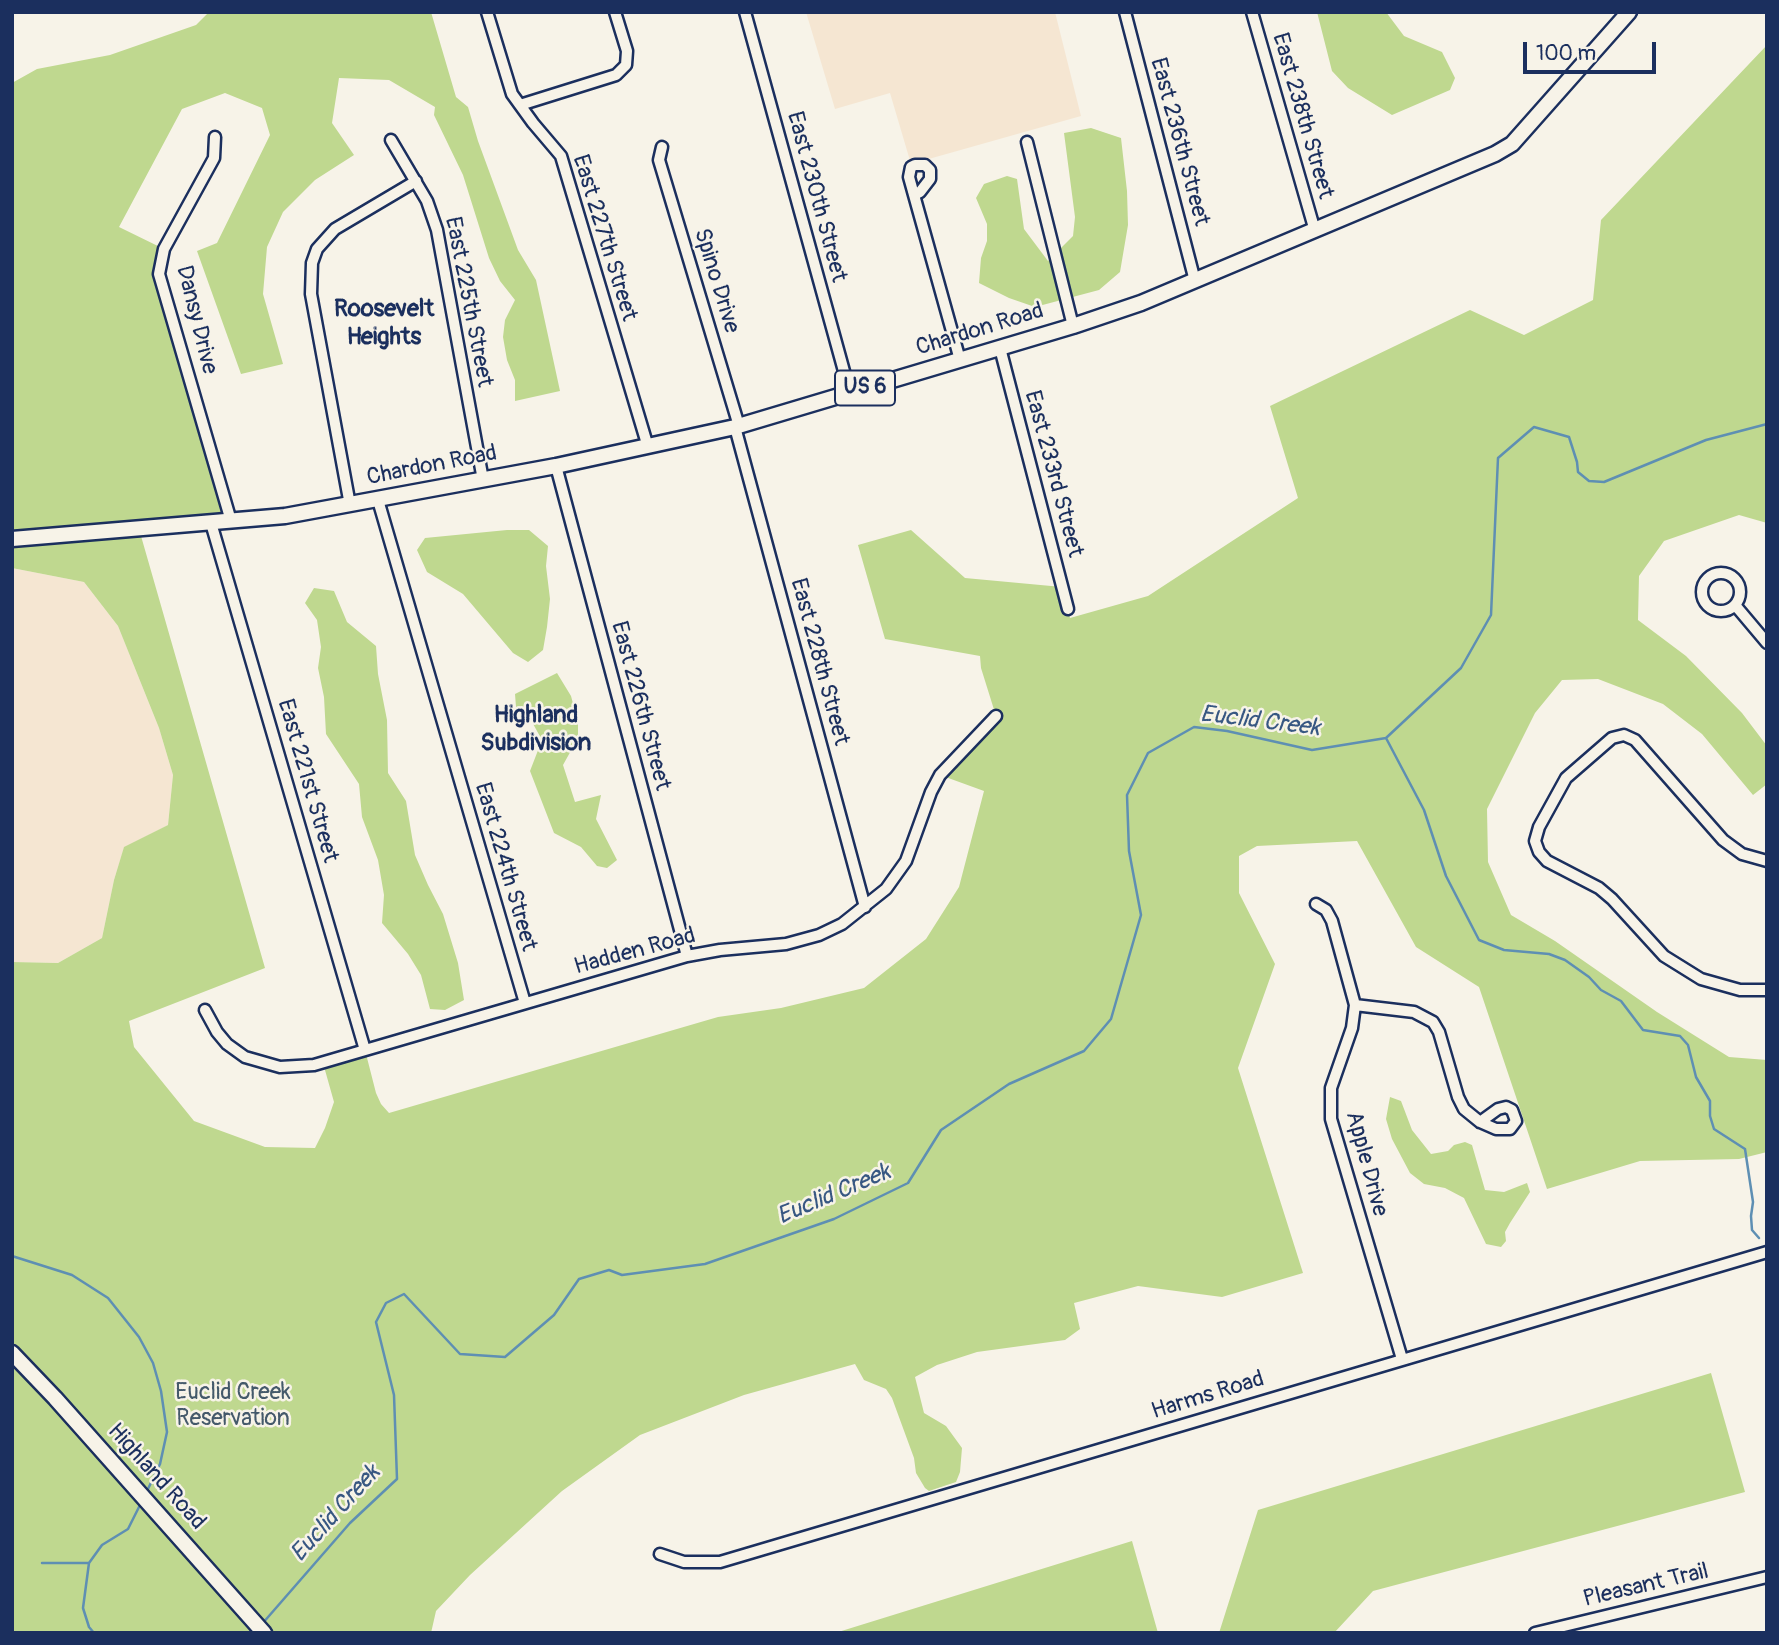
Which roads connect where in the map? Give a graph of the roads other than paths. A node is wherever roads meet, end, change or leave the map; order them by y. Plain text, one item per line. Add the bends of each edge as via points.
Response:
1 (487, 12) edge
2 (615, 12) edge
3 (745, 12) edge
4 (1125, 12) edge
5 (1252, 12) edge
6 (1629, 12) edge
7 (520, 105) junction
8 (215, 137) dead end
9 (391, 140) dead end
10 (1027, 142) dead end
11 (663, 146) dead end
12 (416, 181) junction
13 (914, 195) dead end
14 (1315, 231) junction
15 (1195, 281) junction
16 (1073, 326) junction
17 (1000, 348) junction
18 (960, 360) junction
19 (850, 393) junction
20 (737, 426) junction
21 (648, 447) junction
22 (556, 466) junction
23 (483, 480) junction
24 (378, 500) junction
25 (350, 505) junction
26 (232, 521) junction
27 (211, 523) junction
28 (12, 539) edge
29 (1735, 605) junction
30 (1068, 610) dead end
31 (1767, 643) edge
32 (996, 716) dead end
33 (1767, 861) edge
34 (1316, 904) dead end
35 (865, 907) junction
36 (687, 956) junction
37 (1767, 990) edge
38 (525, 1003) junction
39 (1355, 1005) junction
40 (205, 1010) dead end
41 (365, 1051) junction
42 (1480, 1122) dead end
43 (1767, 1252) edge
44 (12, 1353) edge
45 (1402, 1359) junction
46 (660, 1554) dead end
47 (1767, 1577) edge
48 (264, 1633) edge
49 (1535, 1633) edge

1 - 7 street, East 227th Street via 507,81
2 - 7 street via 627,51 626,65 616,75
3 - 19 street, East 230th Street
4 - 15 street, East 236th Street
5 - 14 street, East 238th Street
6 - 14 main road, Chardon Road / US 6 via 1512,144
7 - 21 street, East 227th Street via 561,156
8 - 26 street, Dansy Drive via 214,158 163,249 159,274
9 - 12 street, East 225th Street
10 - 16 street
11 - 20 street, Spino Drive via 659,160
12 - 23 street, East 225th Street via 437,230
12 - 25 street via 335,229 317,249 312,263 311,294
13 - 18 street
14 - 15 main road, Chardon Road / US 6
15 - 16 main road, Chardon Road / US 6
16 - 17 main road, Chardon Road / US 6
17 - 18 main road, Chardon Road / US 6
17 - 30 street, East 233rd Street
18 - 19 main road, Chardon Road / US 6
19 - 20 main road, Chardon Road / US 6
20 - 21 main road, Chardon Road / US 6
20 - 35 street, East 228th Street
21 - 22 main road, Chardon Road / US 6
22 - 23 main road, Chardon Road / US 6
22 - 36 street, East 226th Street
23 - 24 main road, Chardon Road / US 6
24 - 25 main road, Chardon Road / US 6
24 - 38 street, East 224th Street
25 - 26 main road, Chardon Road / US 6
26 - 27 main road, Chardon Road / US 6
27 - 28 main road, Chardon Road / US 6
27 - 41 street, East 221st Street
29 - 29 street via 1740,592 1736,579 1723,572 1709,576 1701,593 1708,606 1721,611
29 - 31 street
32 - 35 street, Hadden Road via 940,775 906,861 886,889
33 - 37 street via 1742,854 1723,840 1635,740 1624,735 1612,738 1566,778 1535,841 1546,861 1612,899 1664,956 1701,979 1740,990
34 - 39 street, Apple Drive via 1332,921
35 - 36 street, Hadden Road via 819,935 786,944
36 - 38 street, Hadden Road
38 - 41 street, Hadden Road
39 - 42 street via 1414,1012 1433,1022 1458,1097
39 - 45 street, Apple Drive via 1352,1028 1332,1081 1330,1111
40 - 41 street, Hadden Road via 228,1044 266,1065 294,1068
43 - 45 street, Harms Road
44 - 48 main road, Highland Road
45 - 46 street, Harms Road via 720,1562 684,1562
47 - 49 street, Pleasant Trail

